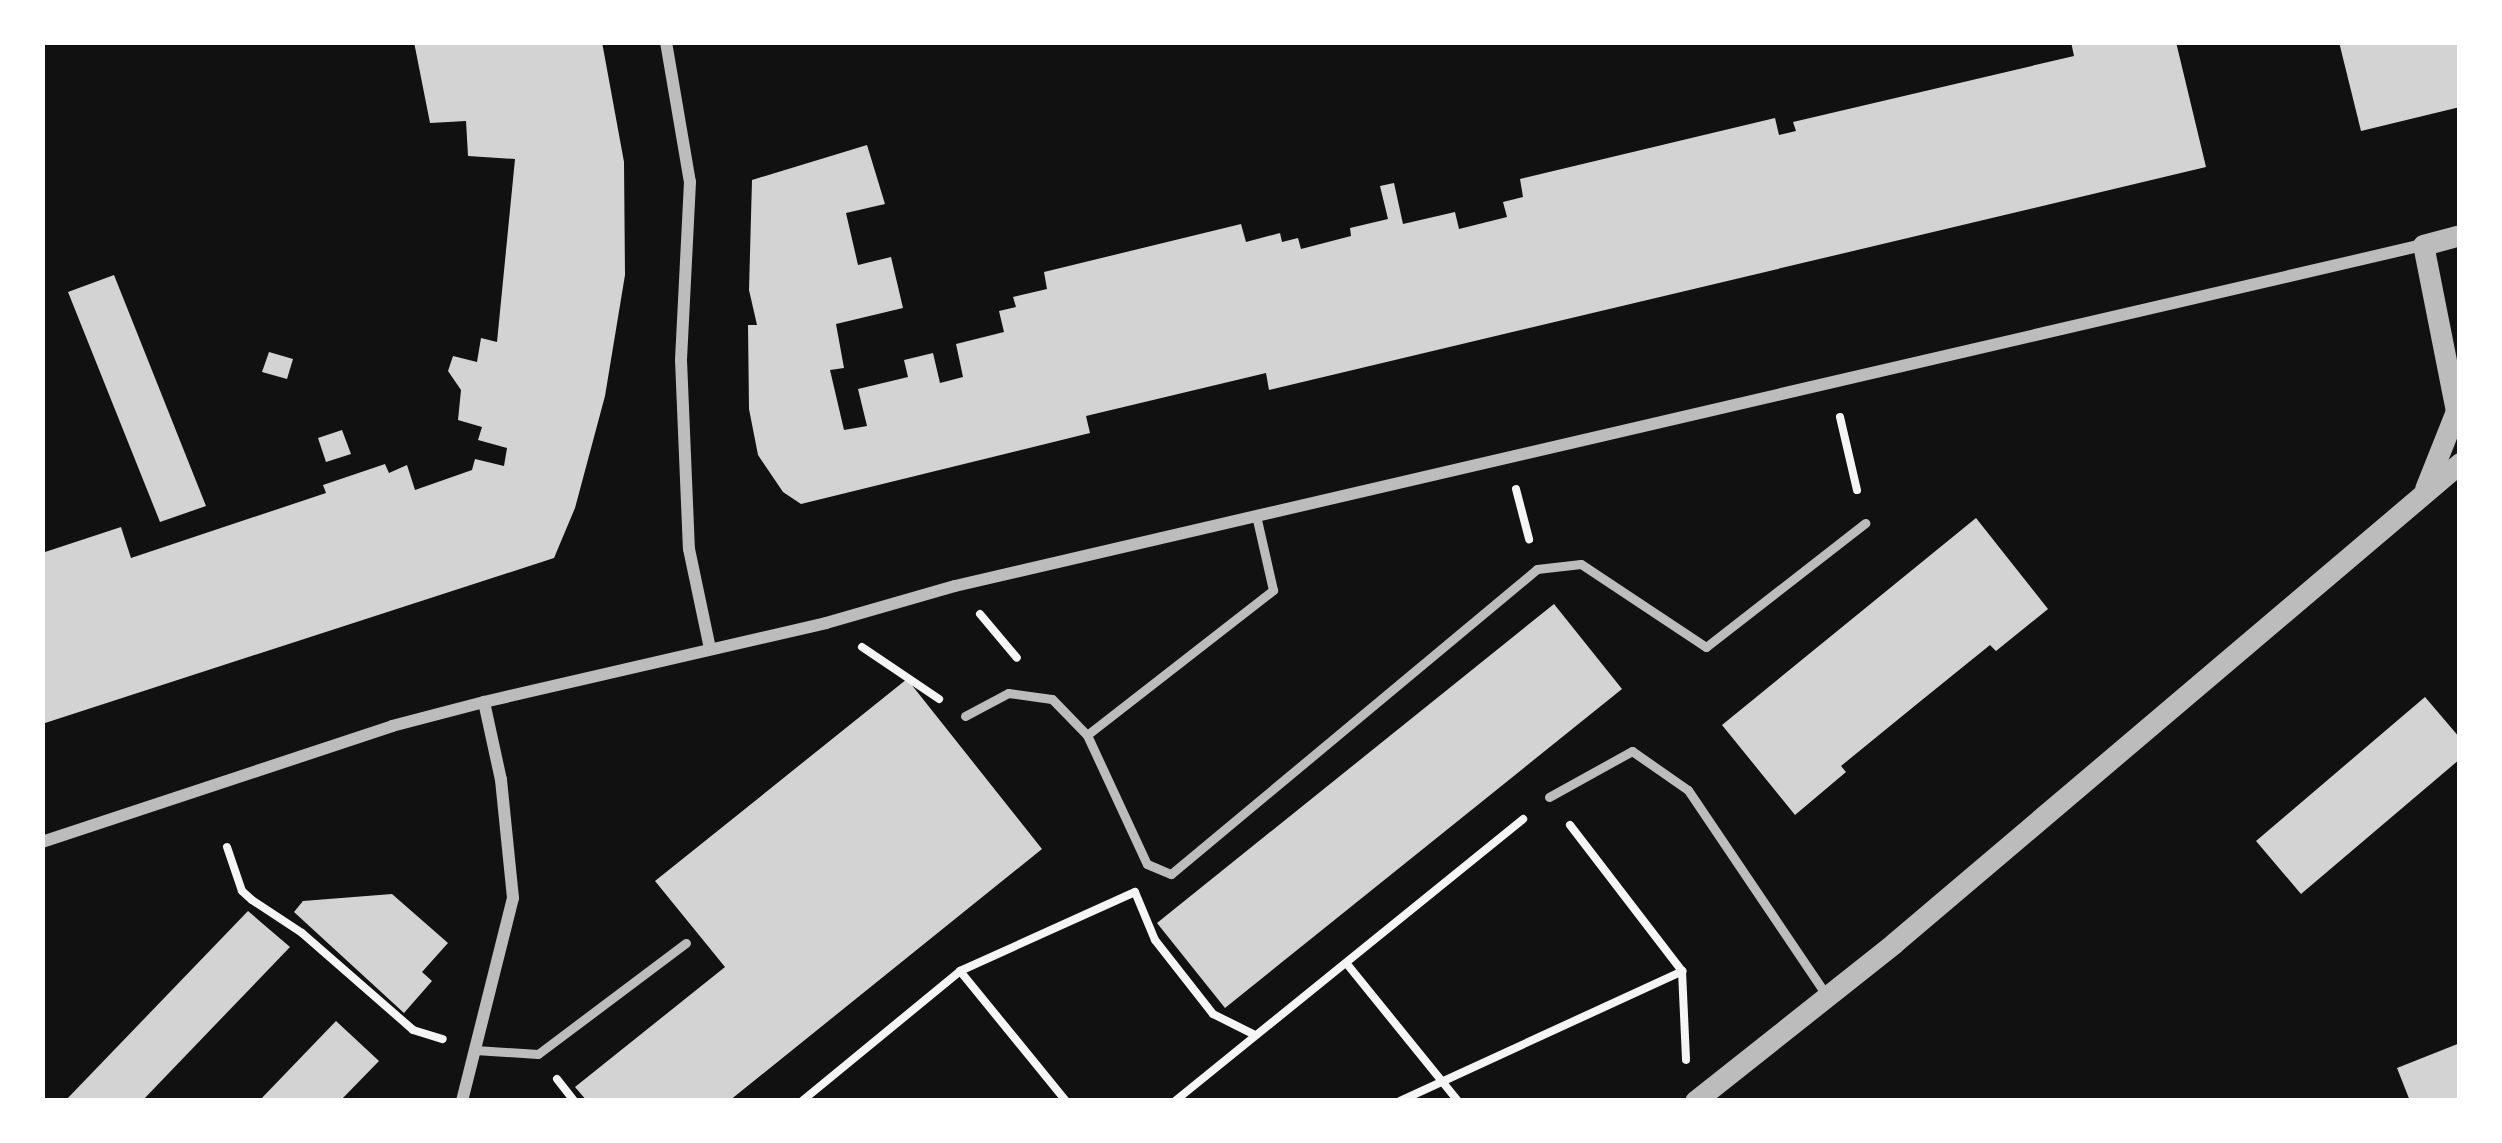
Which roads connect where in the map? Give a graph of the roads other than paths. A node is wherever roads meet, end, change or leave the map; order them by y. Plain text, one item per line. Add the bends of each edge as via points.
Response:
1 (667, 42) edge
2 (2460, 235) edge
3 (2423, 245) junction
4 (2460, 463) edge
5 (2422, 495) junction
6 (1256, 515) junction
7 (1865, 523) road end
8 (710, 649) junction
9 (484, 702) junction
10 (965, 716) road end
11 (1087, 735) junction
12 (1549, 797) road end
13 (42, 842) edge
14 (686, 943) dead end
15 (1828, 998) junction
16 (475, 1050) junction
17 (1690, 1090) edge
18 (462, 1101) edge

1 - 8 street via 690,182 681,360 688,549
2 - 3 street
3 - 5 street via 2456,411
3 - 6 street
4 - 5 street
5 - 15 street
6 - 8 street
6 - 11 lane via 1273,590
7 - 11 lane via 1706,647 1581,564 1538,569 1171,874 1147,864
8 - 9 street
9 - 13 street
9 - 16 street via 513,898
10 - 11 lane via 1008,693 1052,699
12 - 15 lane via 1631,751 1688,790
14 - 16 lane via 538,1054
15 - 17 street
16 - 18 street

